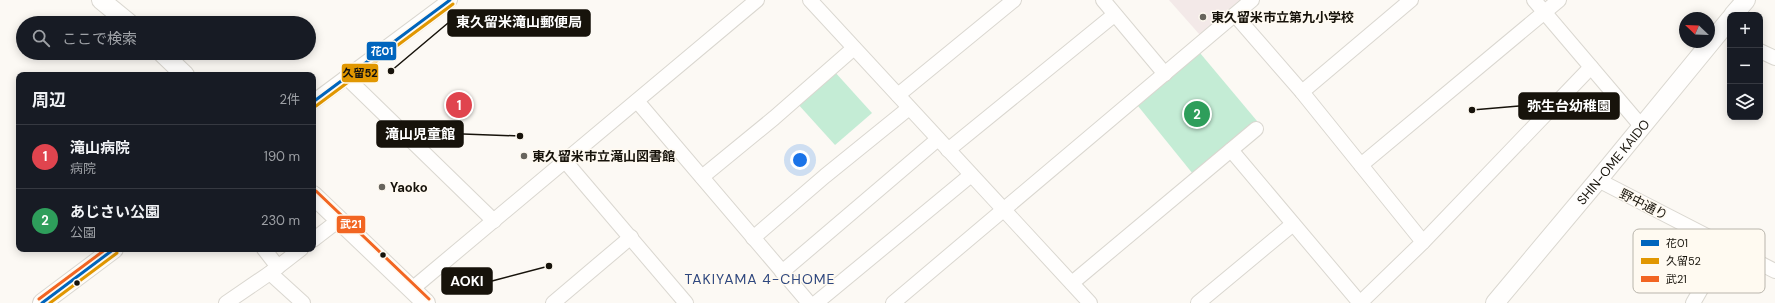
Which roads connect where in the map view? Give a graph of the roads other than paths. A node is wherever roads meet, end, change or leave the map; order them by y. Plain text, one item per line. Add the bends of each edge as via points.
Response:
1 (101, 0) edge
2 (450, 0) edge
3 (757, 0) edge
4 (810, 0) edge
5 (1014, 0) edge
6 (1103, 0) edge
7 (1252, 0) edge
8 (1411, 0) edge
9 (1534, 0) edge
10 (1559, 0) edge
11 (1746, 0) edge
12 (1544, 12) junction
13 (1736, 12) edge
14 (1114, 15) junction
15 (1235, 15) junction
16 (120, 16) edge
17 (1727, 29) edge
18 (854, 48) junction
19 (1763, 52) edge
20 (1775, 58) edge
21 (169, 60) edge
22 (1591, 67) junction
23 (182, 72) edge
24 (1165, 74) junction
25 (346, 77) junction
26 (1302, 92) junction
27 (898, 95) junction
28 (316, 100) edge
29 (637, 101) junction
30 (909, 108) junction
31 (1642, 127) junction
32 (1256, 129) dead end
33 (938, 139) junction
34 (948, 150) junction
35 (1231, 150) junction
36 (565, 161) junction
37 (1361, 165) junction
38 (971, 174) junction
39 (702, 177) junction
40 (1598, 180) junction
41 (316, 198) edge
42 (1004, 210) junction
43 (339, 220) junction
44 (494, 220) junction
45 (1293, 224) junction
46 (1693, 229) edge
47 (631, 237) junction
48 (316, 238) edge
49 (753, 238) junction
50 (1423, 242) junction
51 (110, 252) edge
52 (265, 252) edge
53 (297, 252) edge
54 (1765, 266) edge
55 (274, 270) junction
56 (1775, 271) edge
57 (782, 272) junction
58 (1072, 283) junction
59 (412, 289) junction
60 (1699, 293) edge
61 (562, 300) edge
62 (42, 303) edge
63 (226, 303) edge
64 (303, 303) edge
65 (426, 303) edge
66 (686, 303) edge
67 (809, 303) edge
68 (816, 303) edge
69 (893, 303) edge
70 (1090, 303) edge
71 (1198, 303) edge
72 (1360, 303) edge
73 (1495, 303) edge
74 (1693, 303) edge

1 - 16 main road
2 - 25 street
3 - 29 street
4 - 18 street
5 - 27 street
6 - 14 street
7 - 15 street
8 - 26 street
9 - 12 street
10 - 12 street
11 - 13 main road
12 - 22 street
12 - 37 street
14 - 24 street
14 - 34 street
15 - 24 street
15 - 26 street
17 - 31 main road, SHIN-OME KAIDO
18 - 27 street
18 - 39 street
19 - 20 street
21 - 23 main road
22 - 31 street
22 - 50 street
24 - 42 street
25 - 28 street
25 - 44 street
26 - 37 street
27 - 30 street
29 - 36 street
29 - 39 street
30 - 33 street
30 - 49 street
31 - 40 main road, SHIN-OME KAIDO
32 - 35 street
33 - 34 street
33 - 57 street
34 - 38 street
35 - 45 street
35 - 58 street
36 - 44 street
36 - 47 street
37 - 50 street
38 - 42 street
38 - 68 street
39 - 49 street
40 - 46 street, 野中通り
40 - 73 main road, SHIN-OME KAIDO
41 - 43 main road
42 - 58 street
42 - 69 street
43 - 48 street
43 - 59 main road
44 - 59 street
45 - 71 street
45 - 72 street
47 - 61 street
47 - 66 street
49 - 57 street
50 - 72 street
51 - 62 main road
52 - 55 street
53 - 55 street
54 - 56 street, 野中通り
55 - 63 street
55 - 64 street
57 - 67 street
58 - 70 street
59 - 65 main road
60 - 74 street

